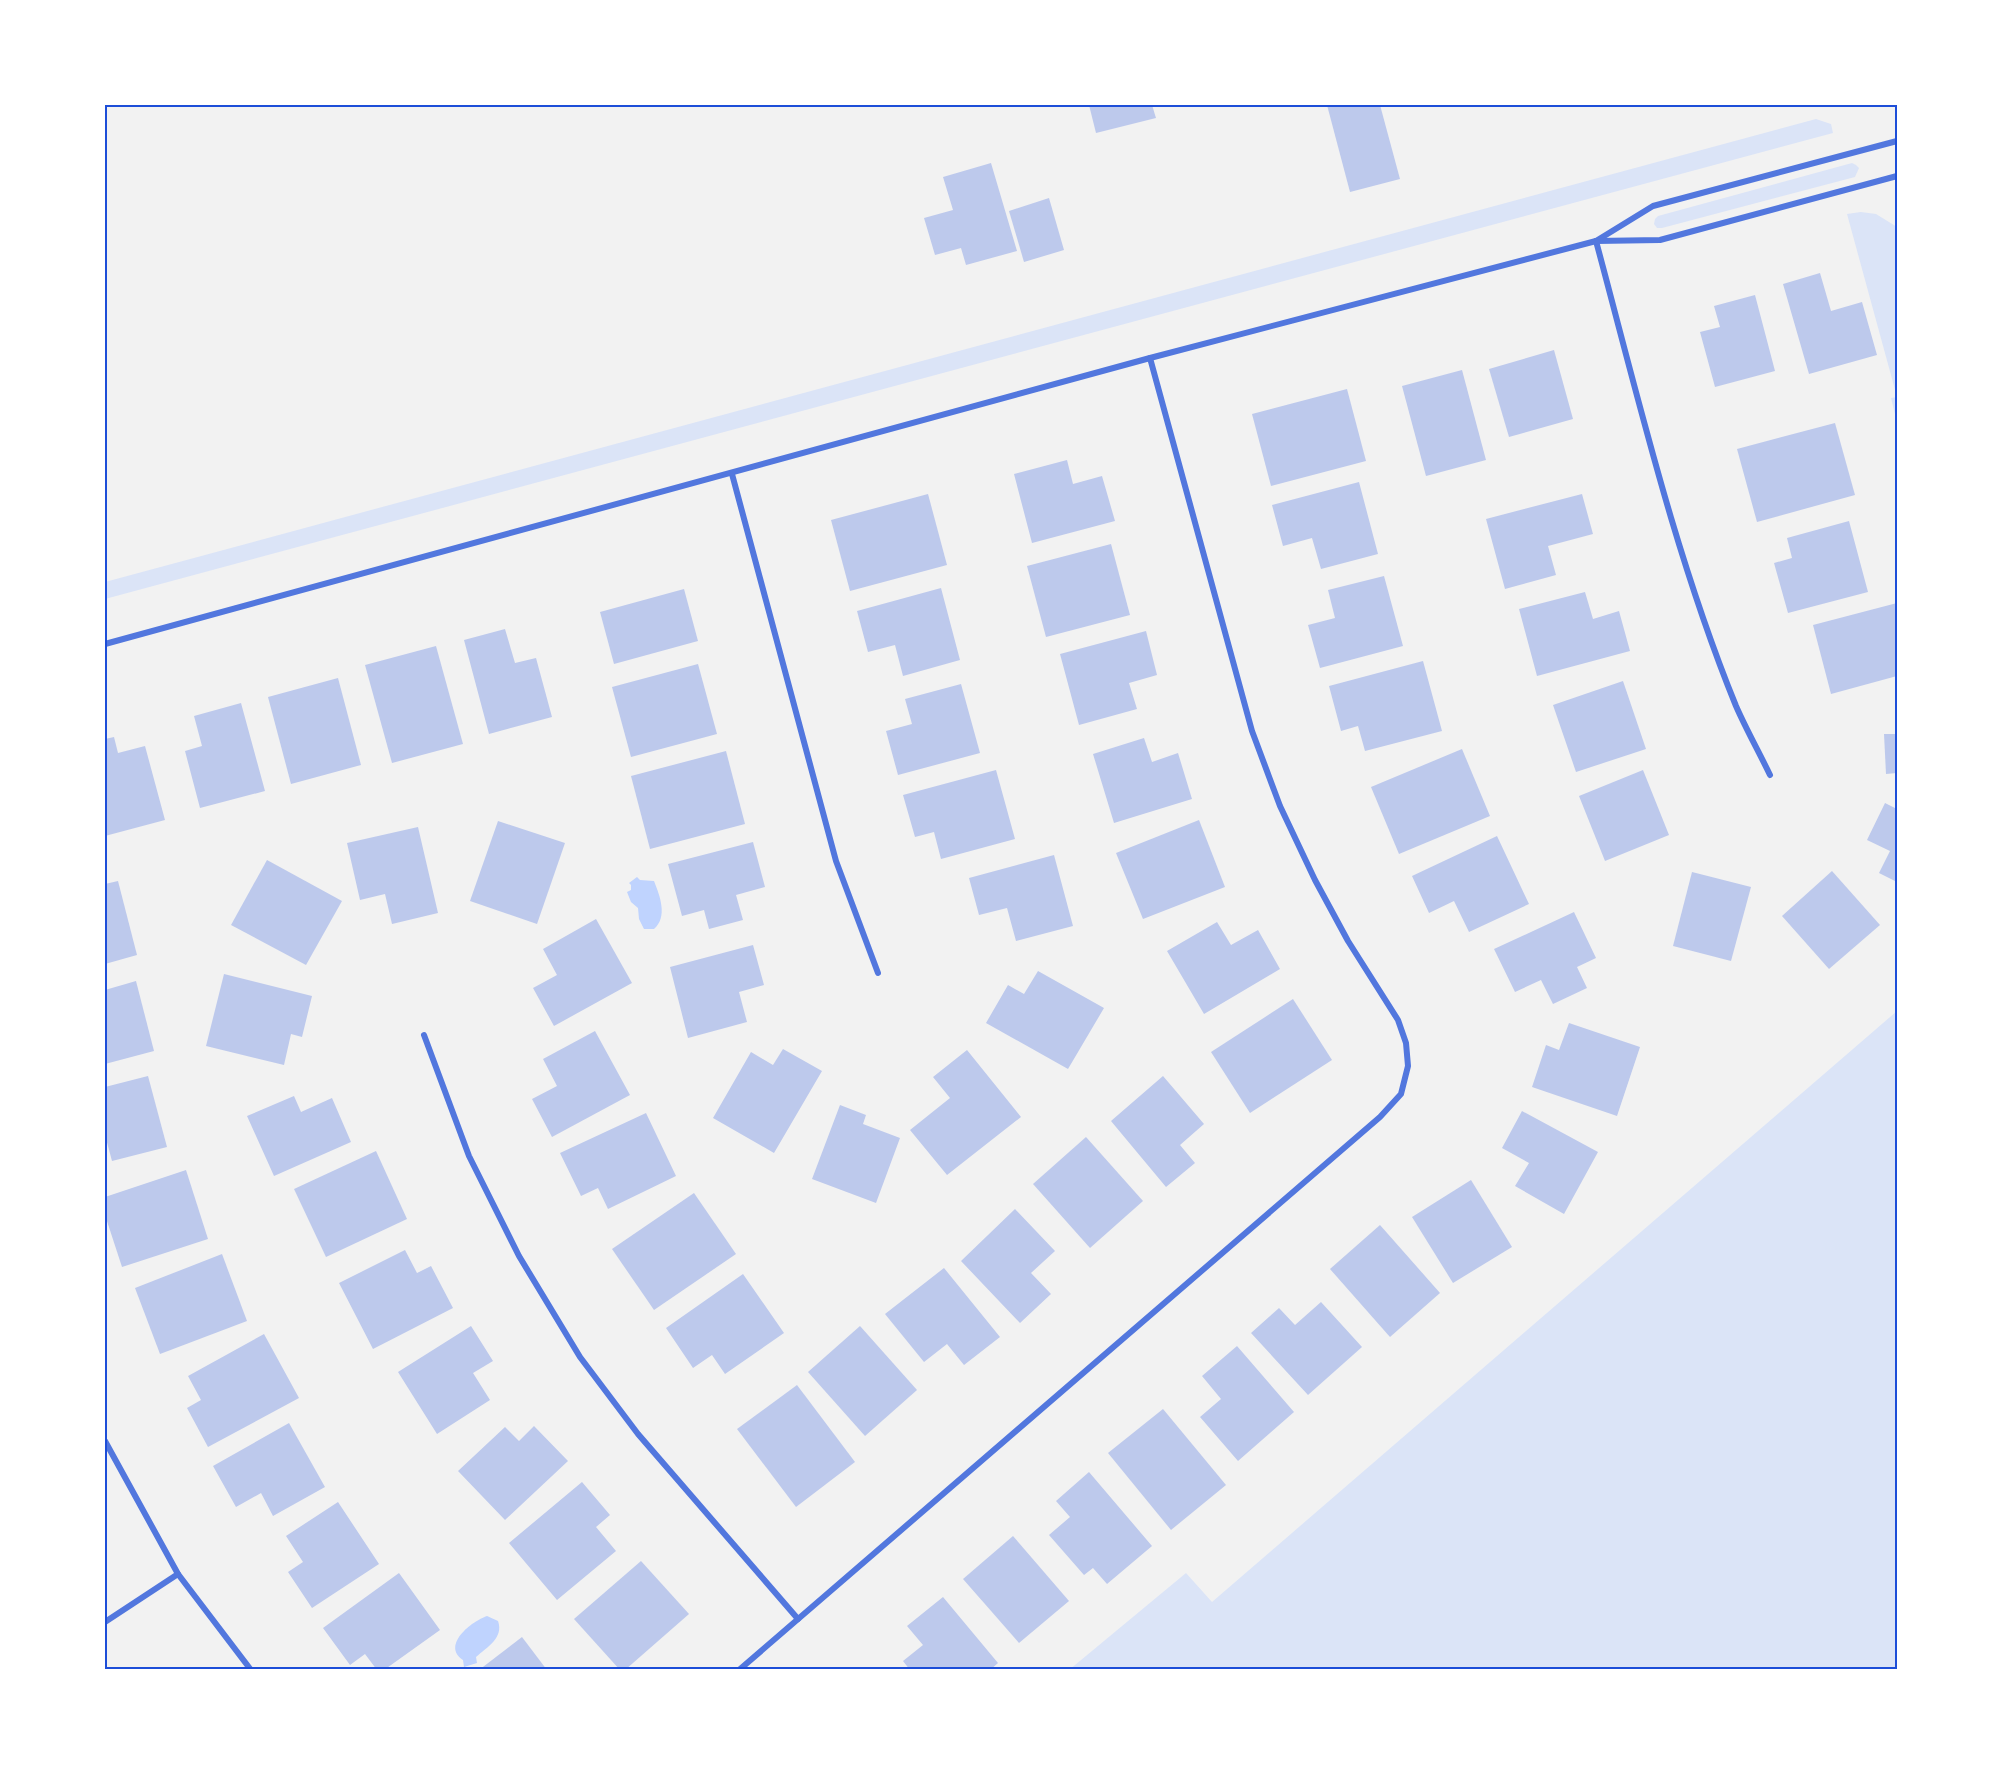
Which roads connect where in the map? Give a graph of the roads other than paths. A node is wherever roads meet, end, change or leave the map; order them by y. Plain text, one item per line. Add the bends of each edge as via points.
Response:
1 (1897, 141) edge
2 (1897, 176) edge
3 (1596, 241) junction
4 (1150, 358) junction
5 (732, 474) junction
6 (105, 644) edge
7 (1770, 776) dead end
8 (878, 973) dead end
9 (424, 1035) dead end
10 (105, 1441) edge
11 (178, 1574) junction
12 (798, 1619) junction
13 (105, 1622) edge
14 (251, 1670) edge
15 (739, 1670) edge

1 - 3 street via 1653,206
2 - 3 street via 1660,240
3 - 4 street
3 - 7 street via 1677,538 1737,708
4 - 5 street
4 - 12 street via 1252,731 1280,806 1315,880 1398,1020 1408,1066 1401,1094 1380,1117
5 - 6 street
5 - 8 street via 836,861
9 - 12 street via 469,1156 519,1256 580,1357 638,1434
10 - 11 street
11 - 13 street
11 - 14 street
12 - 15 street

